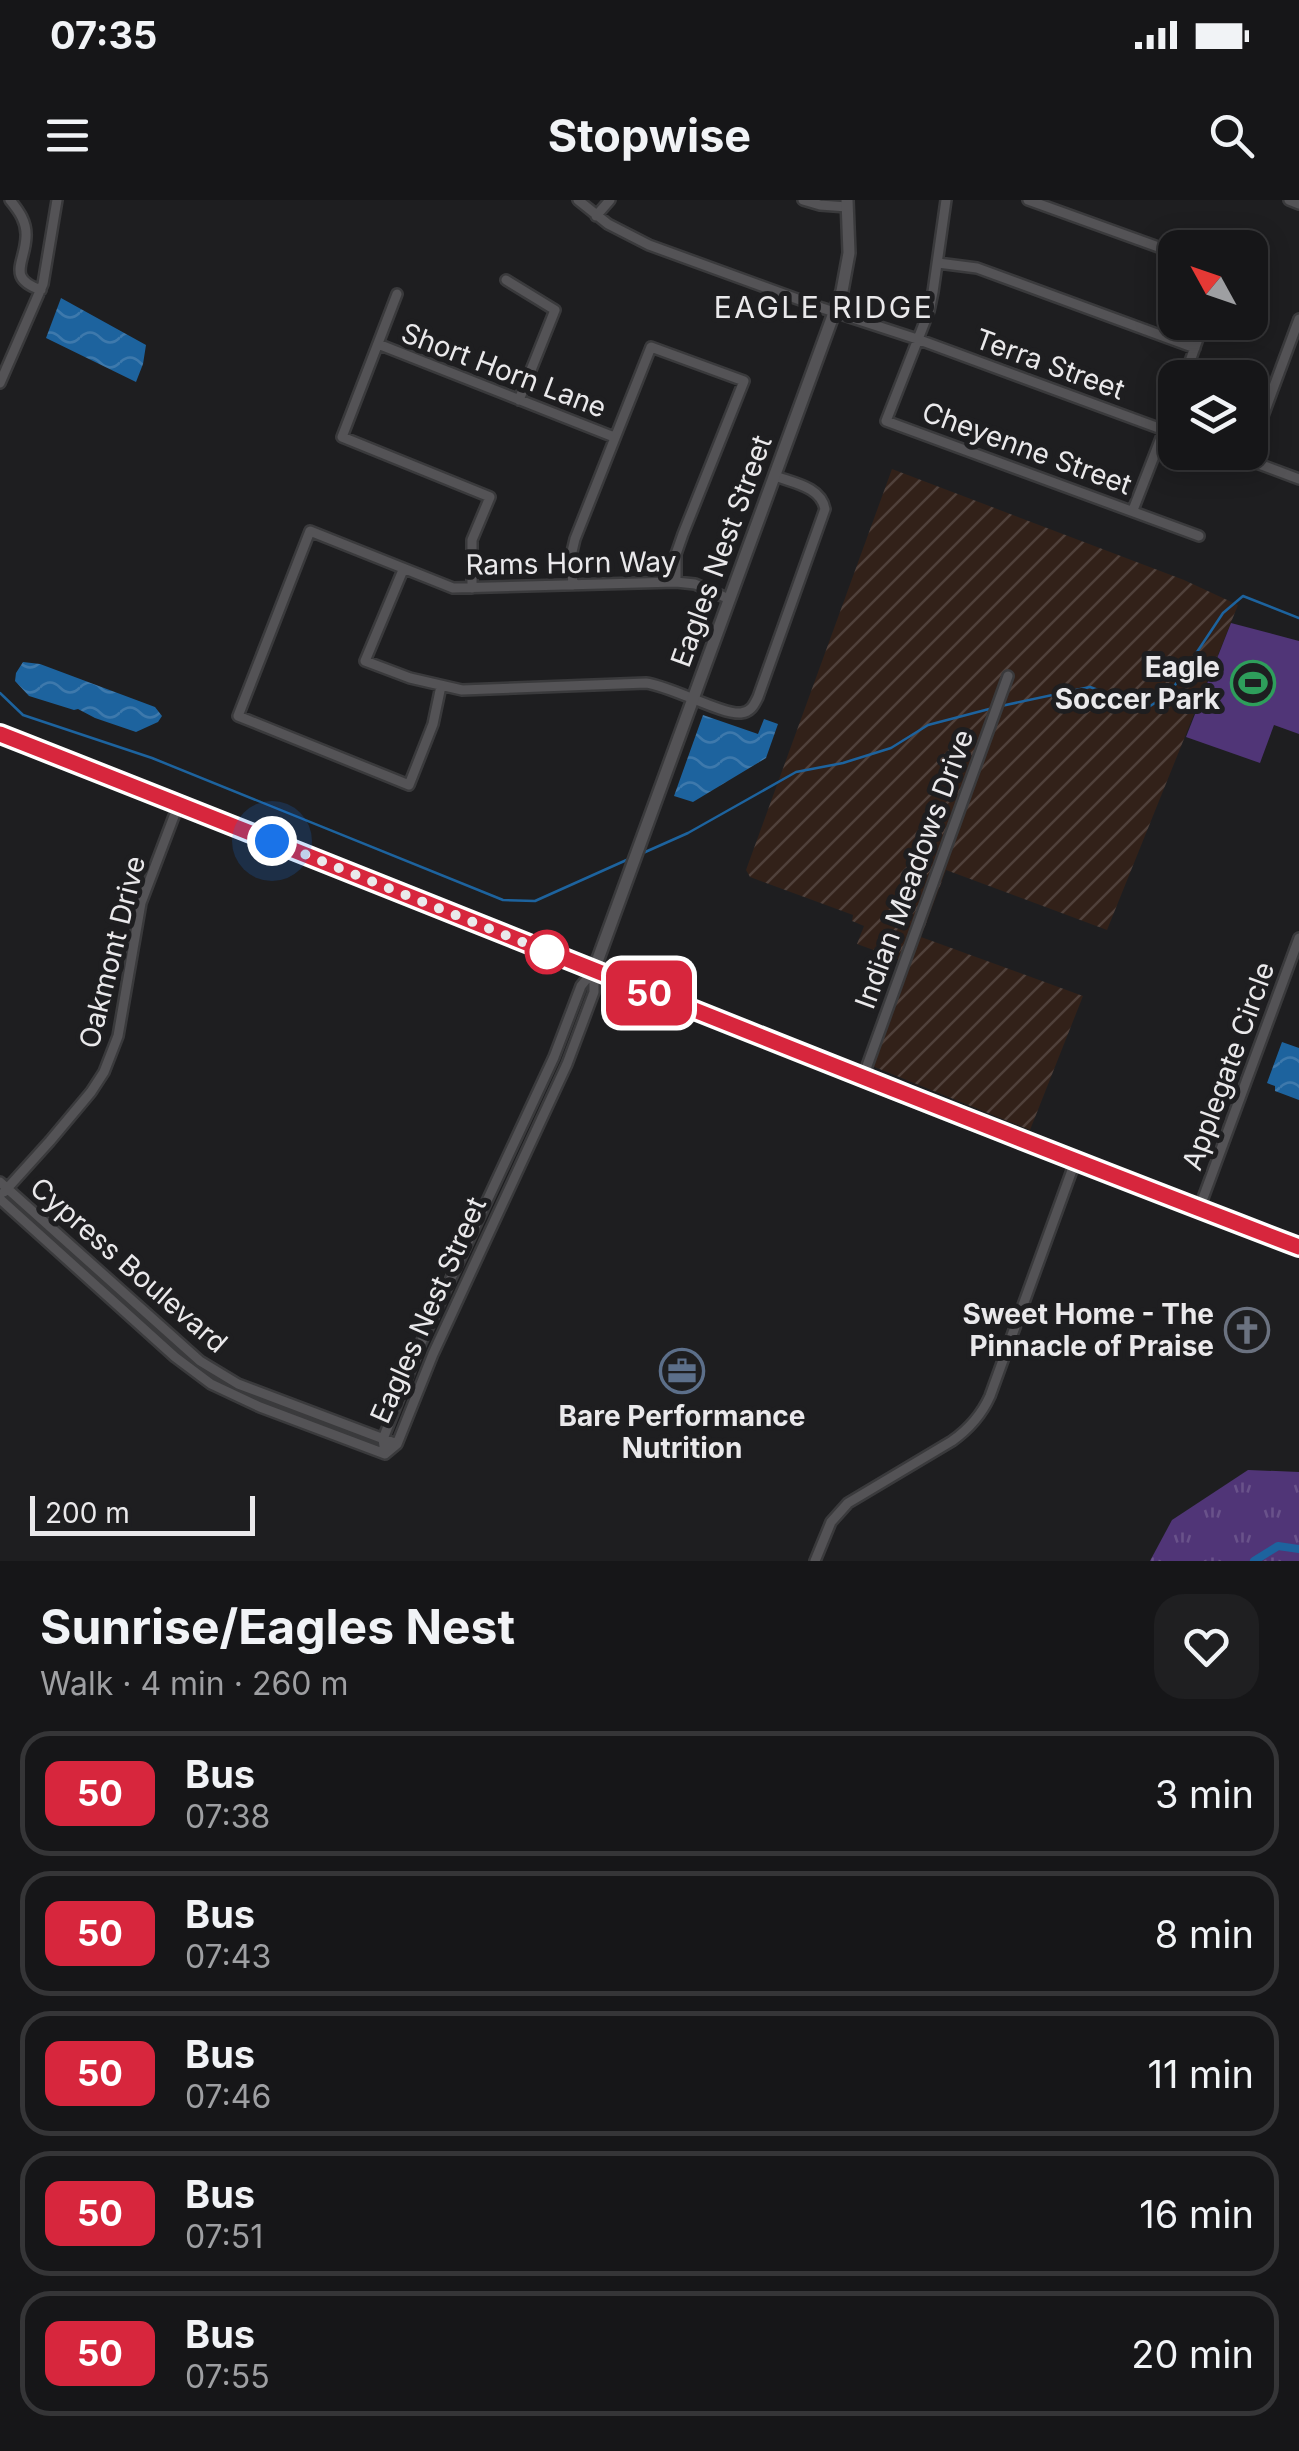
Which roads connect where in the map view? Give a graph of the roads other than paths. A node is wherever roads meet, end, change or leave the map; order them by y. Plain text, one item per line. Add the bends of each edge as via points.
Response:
1 (10, 200) edge
2 (56, 200) edge
3 (578, 200) edge
4 (610, 200) edge
5 (803, 200) edge
6 (946, 200) edge
7 (1028, 200) edge
8 (1288, 200) edge
9 (847, 203) edge
10 (1299, 204) edge
11 (596, 216) junction
12 (1158, 247) edge
13 (938, 263) junction
14 (506, 280) dead end
15 (40, 290) junction
16 (398, 294) dead end
17 (834, 312) junction
18 (1299, 319) edge
19 (917, 339) junction
20 (1198, 340) edge
21 (378, 344) junction
22 (1195, 348) junction
23 (1191, 360) edge
24 (0, 383) edge
25 (519, 400) junction
26 (1268, 403) edge
27 (1158, 428) edge
28 (614, 437) junction
29 (1158, 457) edge
30 (1268, 464) edge
31 (775, 476) junction
32 (1299, 479) edge
33 (1133, 510) junction
34 (1200, 536) dead end
35 (403, 570) junction
36 (676, 582) junction
37 (573, 585) junction
38 (472, 588) junction
39 (729, 599) junction
40 (1008, 676) dead end
41 (440, 686) junction
42 (694, 698) junction
43 (0, 734) edge
44 (179, 803) junction
45 (1299, 938) edge
46 (594, 970) junction
47 (863, 1077) junction
48 (1075, 1162) junction
49 (2, 1192) edge
50 (1199, 1210) junction
51 (1299, 1247) edge
52 (383, 1439) junction
53 (397, 1444) junction
54 (385, 1454) junction
55 (815, 1561) edge

1 - 15 street via 25,224 19,273
2 - 15 street
3 - 11 street, Terra Street
4 - 11 street
5 - 9 street
6 - 13 street, Cheyenne Street
7 - 12 street
8 - 10 street
9 - 17 street, Eagles Nest Street via 848,266
11 - 17 street, Terra Street via 649,245
13 - 19 street, Cheyenne Street
13 - 22 street via 976,268
14 - 25 street via 555,310
15 - 24 street
16 - 21 street
17 - 19 street, Terra Street
17 - 31 street, Eagles Nest Street
18 - 26 street
19 - 27 street, Terra Street
19 - 33 street, Cheyenne Street via 886,421
20 - 22 street
21 - 25 street, Short Horn Lane
21 - 38 street via 342,437 490,497 472,540
22 - 23 street
25 - 28 street, Short Horn Lane
28 - 36 street via 652,346 744,380 682,534
28 - 37 street via 574,539
29 - 33 street
30 - 32 street
31 - 39 street, Eagles Nest Street
31 - 42 street via 813,490 825,510 758,697 738,713
33 - 34 street, Cheyenne Street
35 - 38 street, Rams Horn Way
35 - 41 street via 364,661
35 - 41 street, Rams Horn Way via 310,531 238,716 409,785
36 - 37 street, Rams Horn Way
36 - 39 street, Rams Horn Way
37 - 38 street, Rams Horn Way
39 - 42 street, Eagles Nest Street
40 - 47 street, Indian Meadows Drive
41 - 42 street via 632,682
42 - 46 street, Eagles Nest Street
43 - 44 main road
44 - 46 main road
44 - 49 street, Oakmont Drive via 141,903 118,1036 104,1072
45 - 50 street, Applegate Circle
46 - 47 main road
46 - 52 street, Eagles Nest Street via 580,986
46 - 53 street, Eagles Nest Street via 594,992 570,1055
47 - 48 main road
48 - 50 main road
48 - 55 street via 984,1408 963,1434 848,1503 831,1522
49 - 52 street, Cypress Boulevard via 200,1361 238,1384
49 - 54 street, Cypress Boulevard via 211,1384
50 - 51 main road
52 - 53 street, Cypress Boulevard
52 - 54 street, Eagles Nest Street
53 - 54 street, Eagles Nest Street

